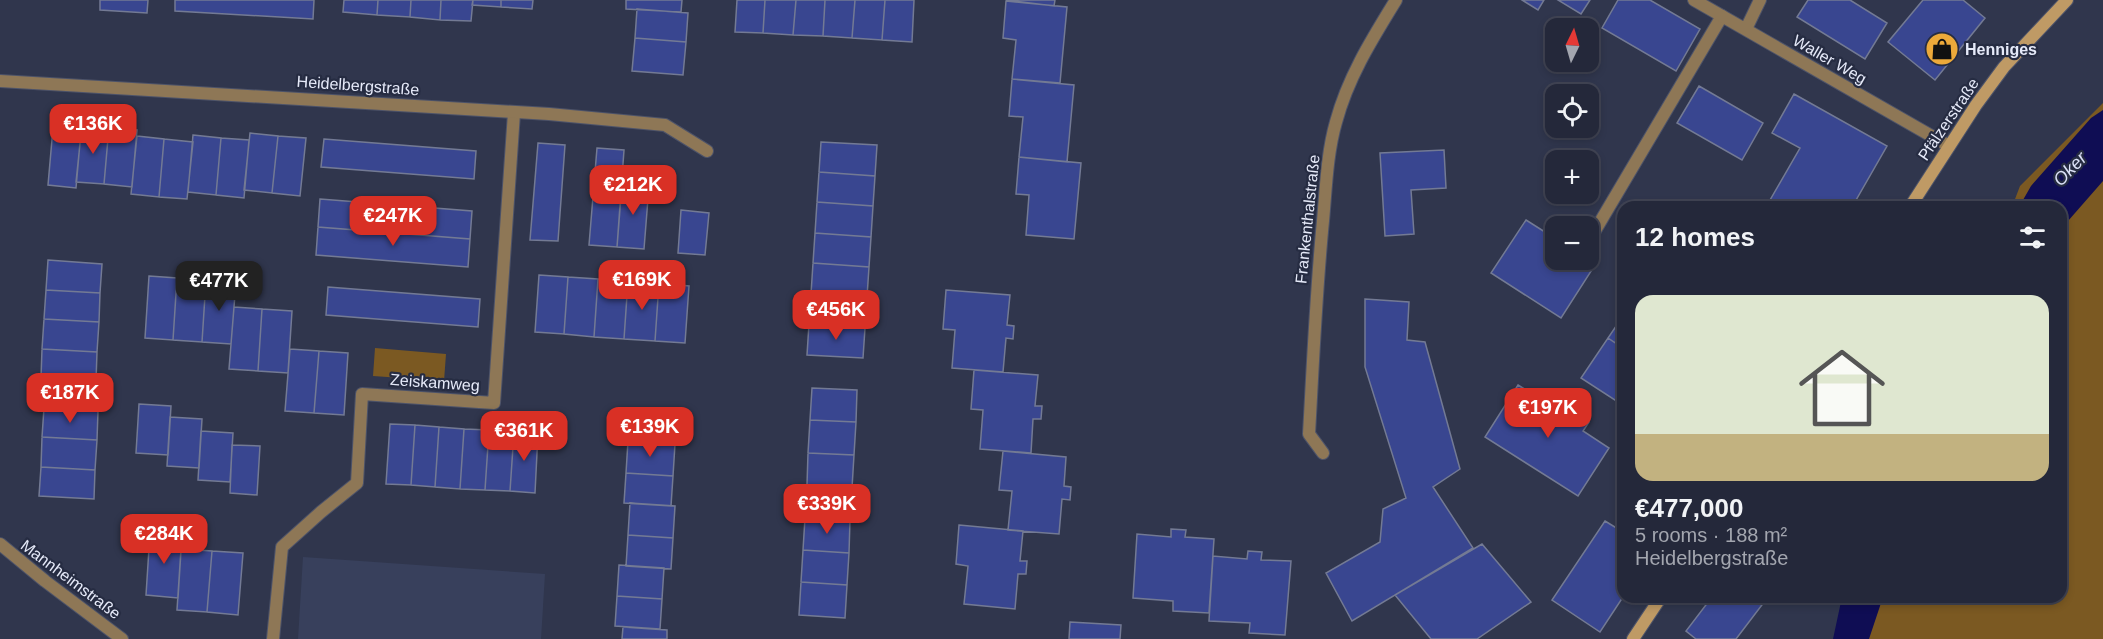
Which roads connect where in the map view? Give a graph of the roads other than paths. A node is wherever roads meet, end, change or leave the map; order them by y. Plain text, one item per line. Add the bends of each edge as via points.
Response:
1 (1396, 0) edge
2 (1694, 0) edge
3 (1760, 0) edge
4 (2067, 0) edge
5 (1722, 16) junction
6 (1746, 29) junction
7 (0, 81) edge
8 (514, 113) junction
9 (1949, 146) junction
10 (707, 151) dead end
11 (1914, 201) edge
12 (1599, 224) edge
13 (1323, 453) dead end
14 (0, 544) edge
15 (1657, 603) edge
16 (123, 639) edge
17 (273, 639) edge
18 (1633, 639) edge

1 - 13 street, Frankenthalstraße via 1350,81 1335,122 1329,158 1316,289 1310,434
2 - 5 street, Waller Weg
3 - 6 street
4 - 9 street, Pfälzerstraße via 2004,67
5 - 6 street, Waller Weg
5 - 12 street
6 - 9 street, Waller Weg
7 - 8 street, Heidelbergstraße
8 - 10 street, Heidelbergstraße via 665,125
8 - 17 street, Zeiskamweg via 494,403 362,394 357,483 282,547
9 - 11 street, Pfälzerstraße
14 - 16 street, Mannheimstraße
15 - 18 street

